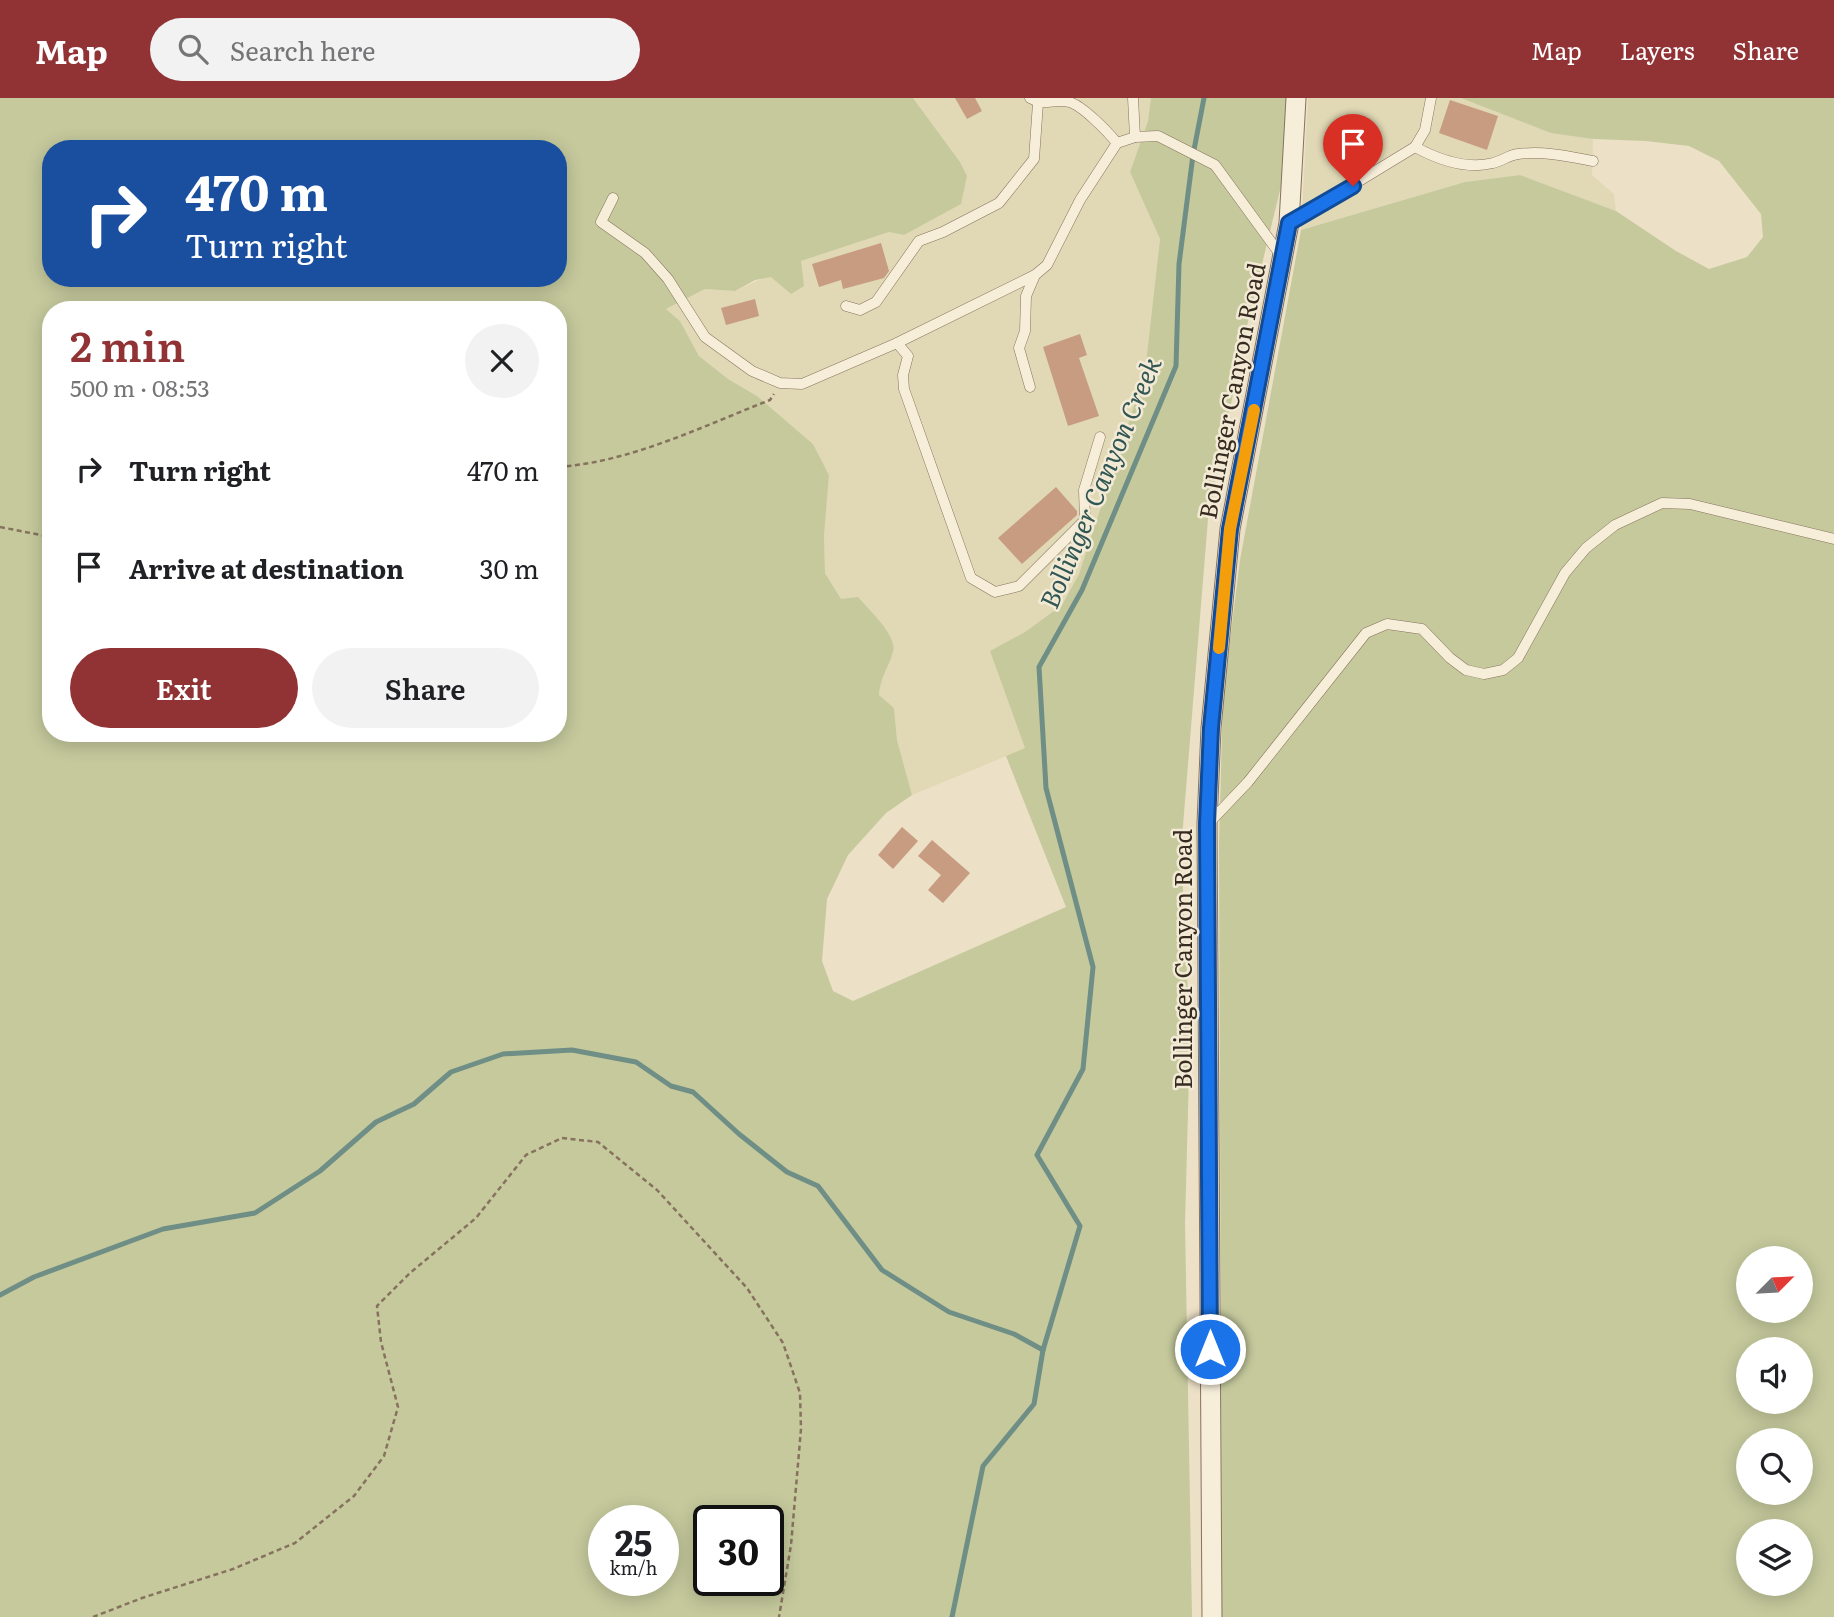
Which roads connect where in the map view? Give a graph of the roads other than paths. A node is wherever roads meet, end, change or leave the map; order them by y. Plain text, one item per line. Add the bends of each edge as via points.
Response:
1 (1133, 98) edge
2 (1296, 98) edge
3 (1431, 98) edge
4 (1034, 101) edge
5 (1135, 136) junction
6 (1117, 143) junction
7 (1415, 148) junction
8 (1593, 161) dead end
9 (613, 198) dead end
10 (1289, 223) junction
11 (1284, 259) junction
12 (1035, 275) junction
13 (846, 306) dead end
14 (897, 342) junction
15 (1030, 387) dead end
16 (1100, 437) dead end
17 (1834, 539) edge
18 (1207, 824) junction
19 (1212, 1617) edge

1 - 5 lane
2 - 10 street, Bollinger Canyon Road
3 - 7 lane via 1425,130
4 - 6 lane via 1070,102
4 - 13 lane via 1034,159 999,203 919,241 876,302 860,310
5 - 6 lane
5 - 11 lane via 1158,136 1215,165
6 - 12 lane via 1080,200 1047,265
7 - 8 lane via 1461,165 1551,152
7 - 10 lane
9 - 14 lane via 601,222 645,253 668,279 705,337 752,371 780,383 802,384
10 - 11 street, Bollinger Canyon Road
11 - 18 street, Bollinger Canyon Road via 1230,529
12 - 14 lane
12 - 15 lane via 1026,296 1025,331 1019,348
14 - 16 lane via 908,356 904,389 971,578 995,592 1019,586 1085,520 1084,490
17 - 18 lane via 1690,504 1662,503 1615,525 1586,548 1565,573 1518,658 1503,670 1484,674 1466,670 1422,629 1387,624 1366,633 1248,782
18 - 19 street, Bollinger Canyon Road

